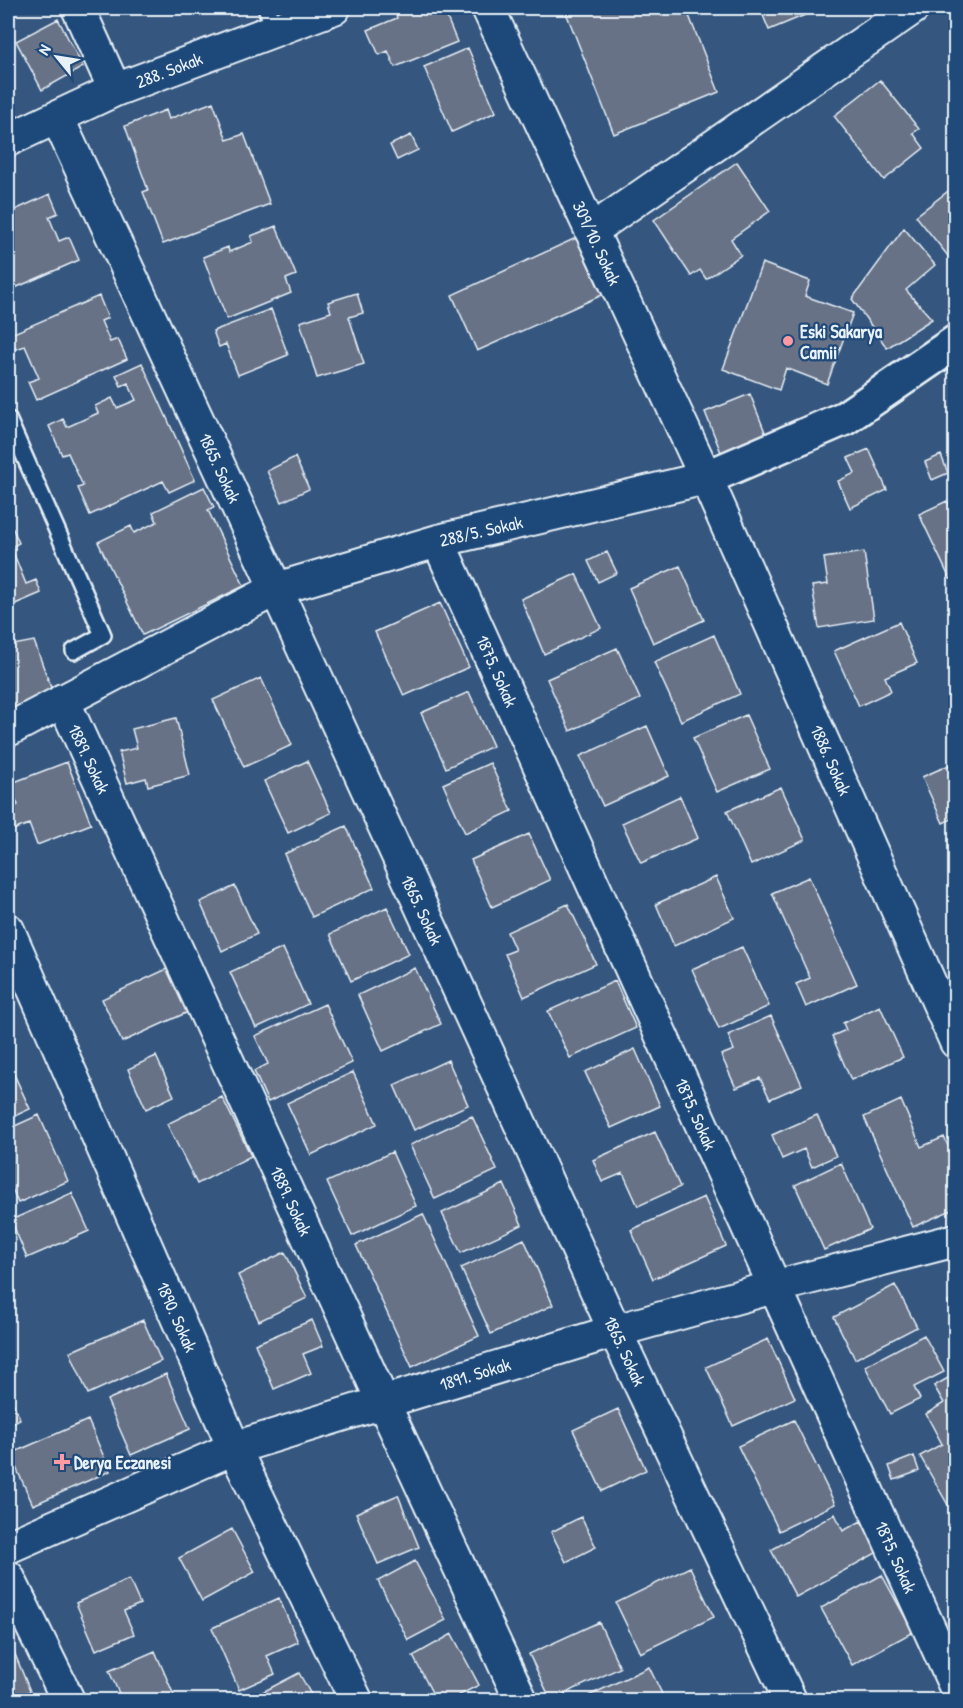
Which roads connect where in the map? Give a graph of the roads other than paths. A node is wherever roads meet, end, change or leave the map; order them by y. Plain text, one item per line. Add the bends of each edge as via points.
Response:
1 (78, 8) edge
2 (334, 8) edge
3 (488, 8) edge
4 (913, 8) edge
5 (271, 19) edge
6 (115, 90) junction
7 (57, 117) junction
8 (8, 140) edge
9 (591, 231) junction
10 (956, 342) edge
11 (8, 418) edge
12 (706, 478) junction
13 (438, 541) junction
14 (276, 589) junction
15 (74, 651) dead end
16 (63, 700) junction
17 (8, 730) edge
18 (8, 930) edge
19 (956, 1042) edge
20 (956, 1240) edge
21 (774, 1287) junction
22 (615, 1331) junction
23 (383, 1402) junction
24 (234, 1448) junction
25 (8, 1547) edge
26 (8, 1577) edge
27 (956, 1688) edge
28 (68, 1701) edge
29 (356, 1701) edge
30 (522, 1701) edge
31 (790, 1701) edge

1 - 6 street
2 - 5 street, 288. Sokak
3 - 9 street, 309/10. Sokak
4 - 9 street
5 - 6 street, 288. Sokak
6 - 7 street, 288. Sokak
7 - 8 street, 288. Sokak
7 - 14 street, 1865. Sokak
9 - 12 street, 309/10. Sokak
10 - 12 street, 288/5. Sokak via 845,418
11 - 15 lane via 103,635
12 - 13 street, 288/5. Sokak
12 - 19 street, 1886. Sokak
13 - 14 street, 288/5. Sokak
13 - 21 street, 1875. Sokak
14 - 16 street, 288/5. Sokak
14 - 22 street, 1865. Sokak
16 - 17 street, 288/5. Sokak
16 - 23 street, 1889. Sokak
18 - 24 street, 1890. Sokak
20 - 21 street, 1891. Sokak
21 - 22 street, 1891. Sokak
21 - 27 street, 1875. Sokak
22 - 23 street, 1891. Sokak
22 - 31 street, 1865. Sokak
23 - 24 street, 1891. Sokak
23 - 30 street, 1889. Sokak
24 - 25 street, 1891. Sokak
24 - 29 street, 1890. Sokak
26 - 28 street

